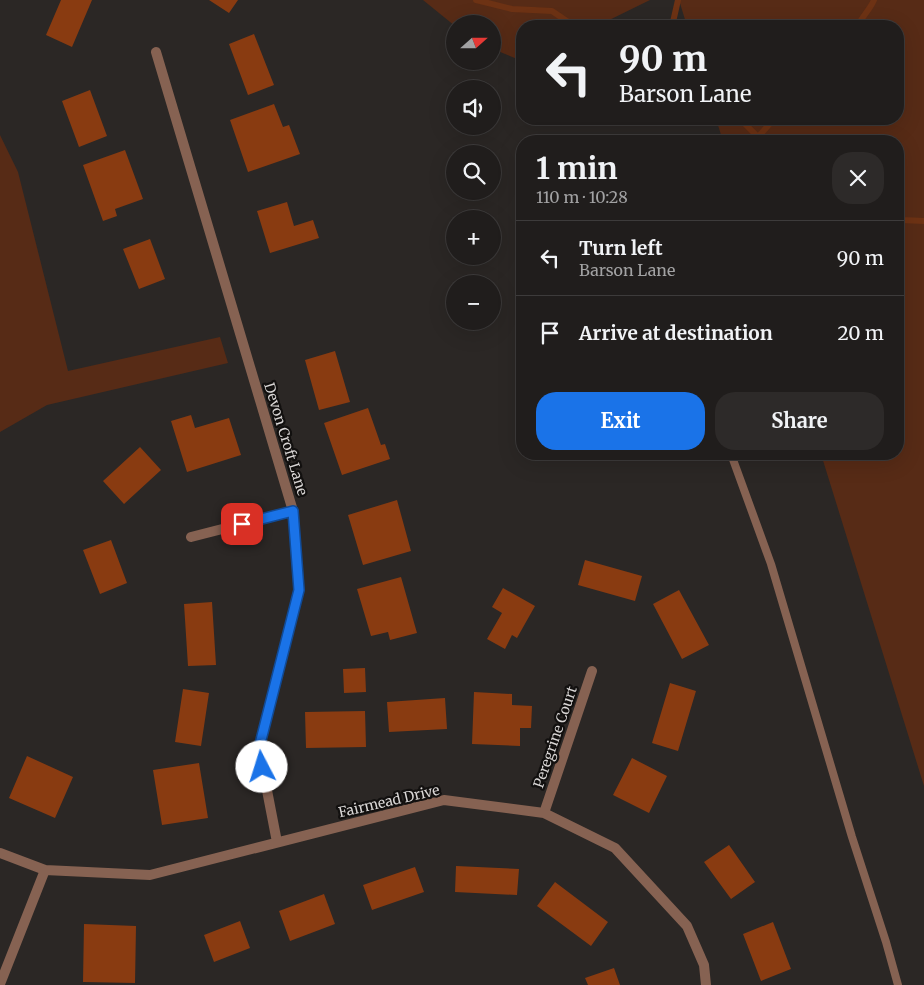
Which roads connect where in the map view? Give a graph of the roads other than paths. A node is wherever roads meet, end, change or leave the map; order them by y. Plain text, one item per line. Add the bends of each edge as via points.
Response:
1 (156, 52) dead end
2 (734, 460) edge
3 (293, 511) junction
4 (191, 537) dead end
5 (592, 671) dead end
6 (544, 813) junction
7 (276, 842) junction
8 (0, 853) edge
9 (45, 870) junction
10 (0, 984) edge
11 (706, 985) edge
12 (898, 985) edge

1 - 3 street, Devon Croft Lane
2 - 12 lane via 771,564
3 - 4 street
3 - 7 street, Devon Croft Lane via 299,590 259,748
5 - 6 street, Peregrine Court
6 - 7 street, Fairmead Drive via 444,800
6 - 11 street, Fairmead Drive via 615,848 686,926 704,965
7 - 9 street, Fairmead Drive via 150,875
8 - 9 street, Fairmead Drive
9 - 10 street

